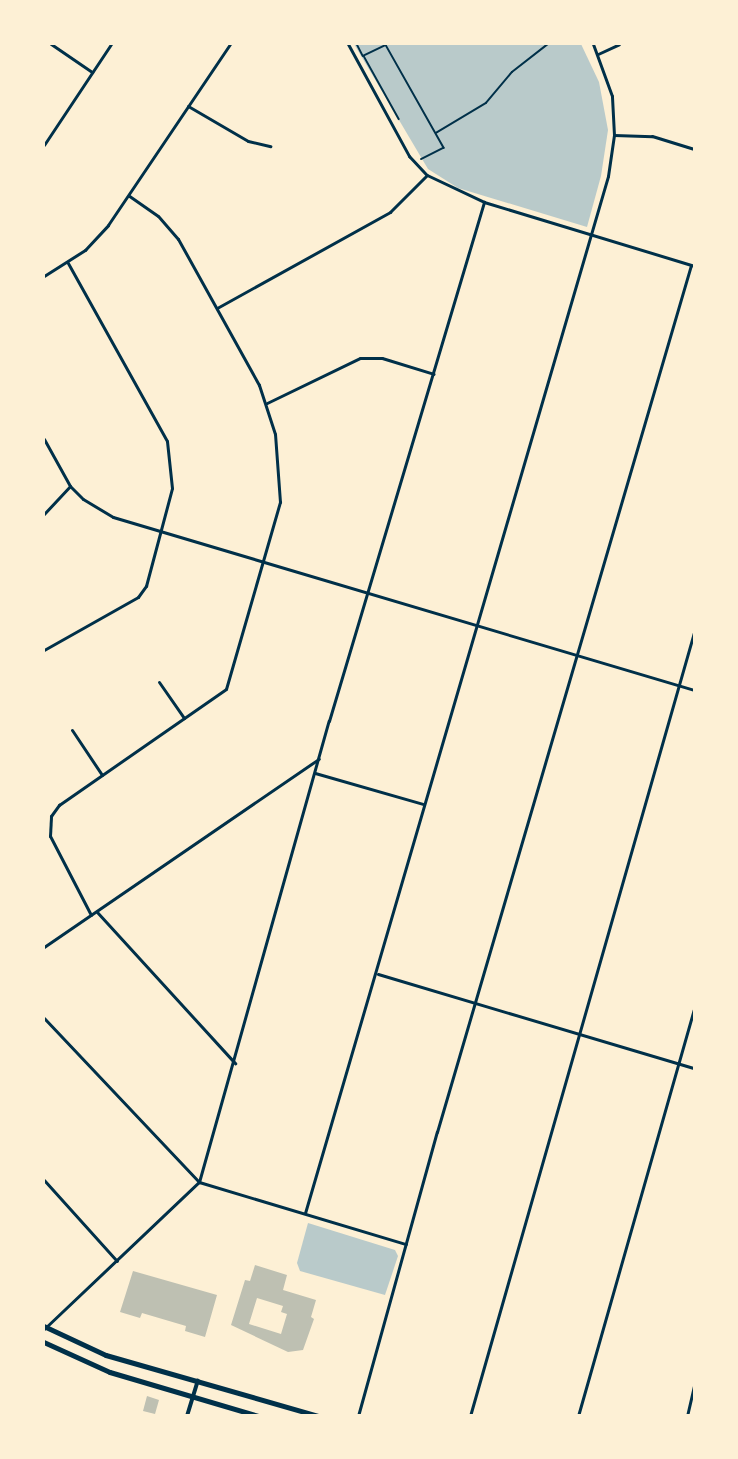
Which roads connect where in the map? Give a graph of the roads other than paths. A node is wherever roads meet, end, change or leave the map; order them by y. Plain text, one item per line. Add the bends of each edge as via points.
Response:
1 (51, 44) edge
2 (111, 44) edge
3 (230, 44) edge
4 (348, 44) edge
5 (593, 44) edge
6 (619, 44) edge
7 (598, 54) junction
8 (92, 72) junction
9 (188, 106) junction
10 (614, 135) junction
11 (44, 145) edge
12 (270, 146) dead end
13 (694, 149) edge
14 (427, 175) junction
15 (129, 196) junction
16 (484, 202) junction
17 (590, 236) junction
18 (68, 263) junction
19 (693, 265) edge
20 (44, 276) edge
21 (217, 308) junction
22 (434, 374) junction
23 (267, 403) junction
24 (44, 438) edge
25 (70, 486) junction
26 (44, 514) edge
27 (161, 533) junction
28 (265, 563) junction
29 (368, 593) junction
30 (479, 626) junction
31 (694, 632) edge
32 (45, 650) edge
33 (577, 655) junction
34 (159, 682) dead end
35 (680, 685) junction
36 (694, 690) edge
37 (184, 718) junction
38 (72, 730) dead end
39 (320, 758) junction
40 (315, 773) junction
41 (102, 775) junction
42 (423, 804) junction
43 (97, 912) junction
44 (91, 915) junction
45 (44, 947) edge
46 (378, 974) junction
47 (475, 1004) junction
48 (694, 1010) edge
49 (44, 1018) edge
50 (578, 1034) junction
51 (235, 1063) junction
52 (679, 1064) junction
53 (694, 1068) edge
54 (44, 1180) edge
55 (199, 1182) junction
56 (305, 1213) junction
57 (407, 1244) junction
58 (117, 1261) junction
59 (44, 1327) edge
60 (44, 1342) edge
61 (198, 1380) junction
62 (694, 1385) edge
63 (193, 1395) junction
64 (187, 1416) edge
65 (260, 1416) edge
66 (319, 1416) edge
67 (358, 1416) edge
68 (470, 1416) edge
69 (578, 1416) edge
70 (687, 1416) edge

1 - 8 street
2 - 8 street
3 - 9 street
4 - 14 street via 409,156
5 - 7 street
6 - 7 street
7 - 10 street via 612,96
8 - 11 street
9 - 12 street via 248,141
9 - 15 street
10 - 13 street via 652,136
10 - 17 street via 608,176
14 - 16 street
14 - 21 street via 390,212
15 - 18 street via 108,225
15 - 21 street via 158,216 178,239
16 - 17 street
16 - 22 street
17 - 19 street
17 - 30 street
18 - 20 street
18 - 27 street via 167,441 172,488
19 - 33 street
21 - 23 street
22 - 23 street via 382,358 360,358 344,362
22 - 29 street
23 - 28 street via 280,460 280,502
24 - 25 street
25 - 26 street
25 - 27 street via 82,499 113,517
27 - 28 street
27 - 32 street via 146,586 138,597
28 - 29 street
28 - 37 street via 230,683
29 - 30 street
29 - 39 street
30 - 33 street
30 - 42 street
31 - 35 street
33 - 35 street
33 - 47 street
34 - 37 street
35 - 36 street
35 - 50 street
37 - 41 street
38 - 41 street
39 - 40 street
39 - 43 street
40 - 42 street
40 - 51 street
41 - 44 street via 60,805 48,825 70,880
42 - 46 street
43 - 44 street
43 - 51 street
44 - 45 street
46 - 47 street
46 - 56 street
47 - 50 street
47 - 57 street
48 - 52 street
49 - 55 street
50 - 52 street
50 - 68 street
51 - 55 street
52 - 53 street
52 - 69 street
54 - 58 street
55 - 56 street
55 - 58 street
56 - 57 street
57 - 67 street
58 - 59 street
59 - 61 main road via 106,1355
60 - 63 main road via 110,1372
61 - 63 street
61 - 66 main road
62 - 70 street
63 - 64 street
63 - 65 main road

